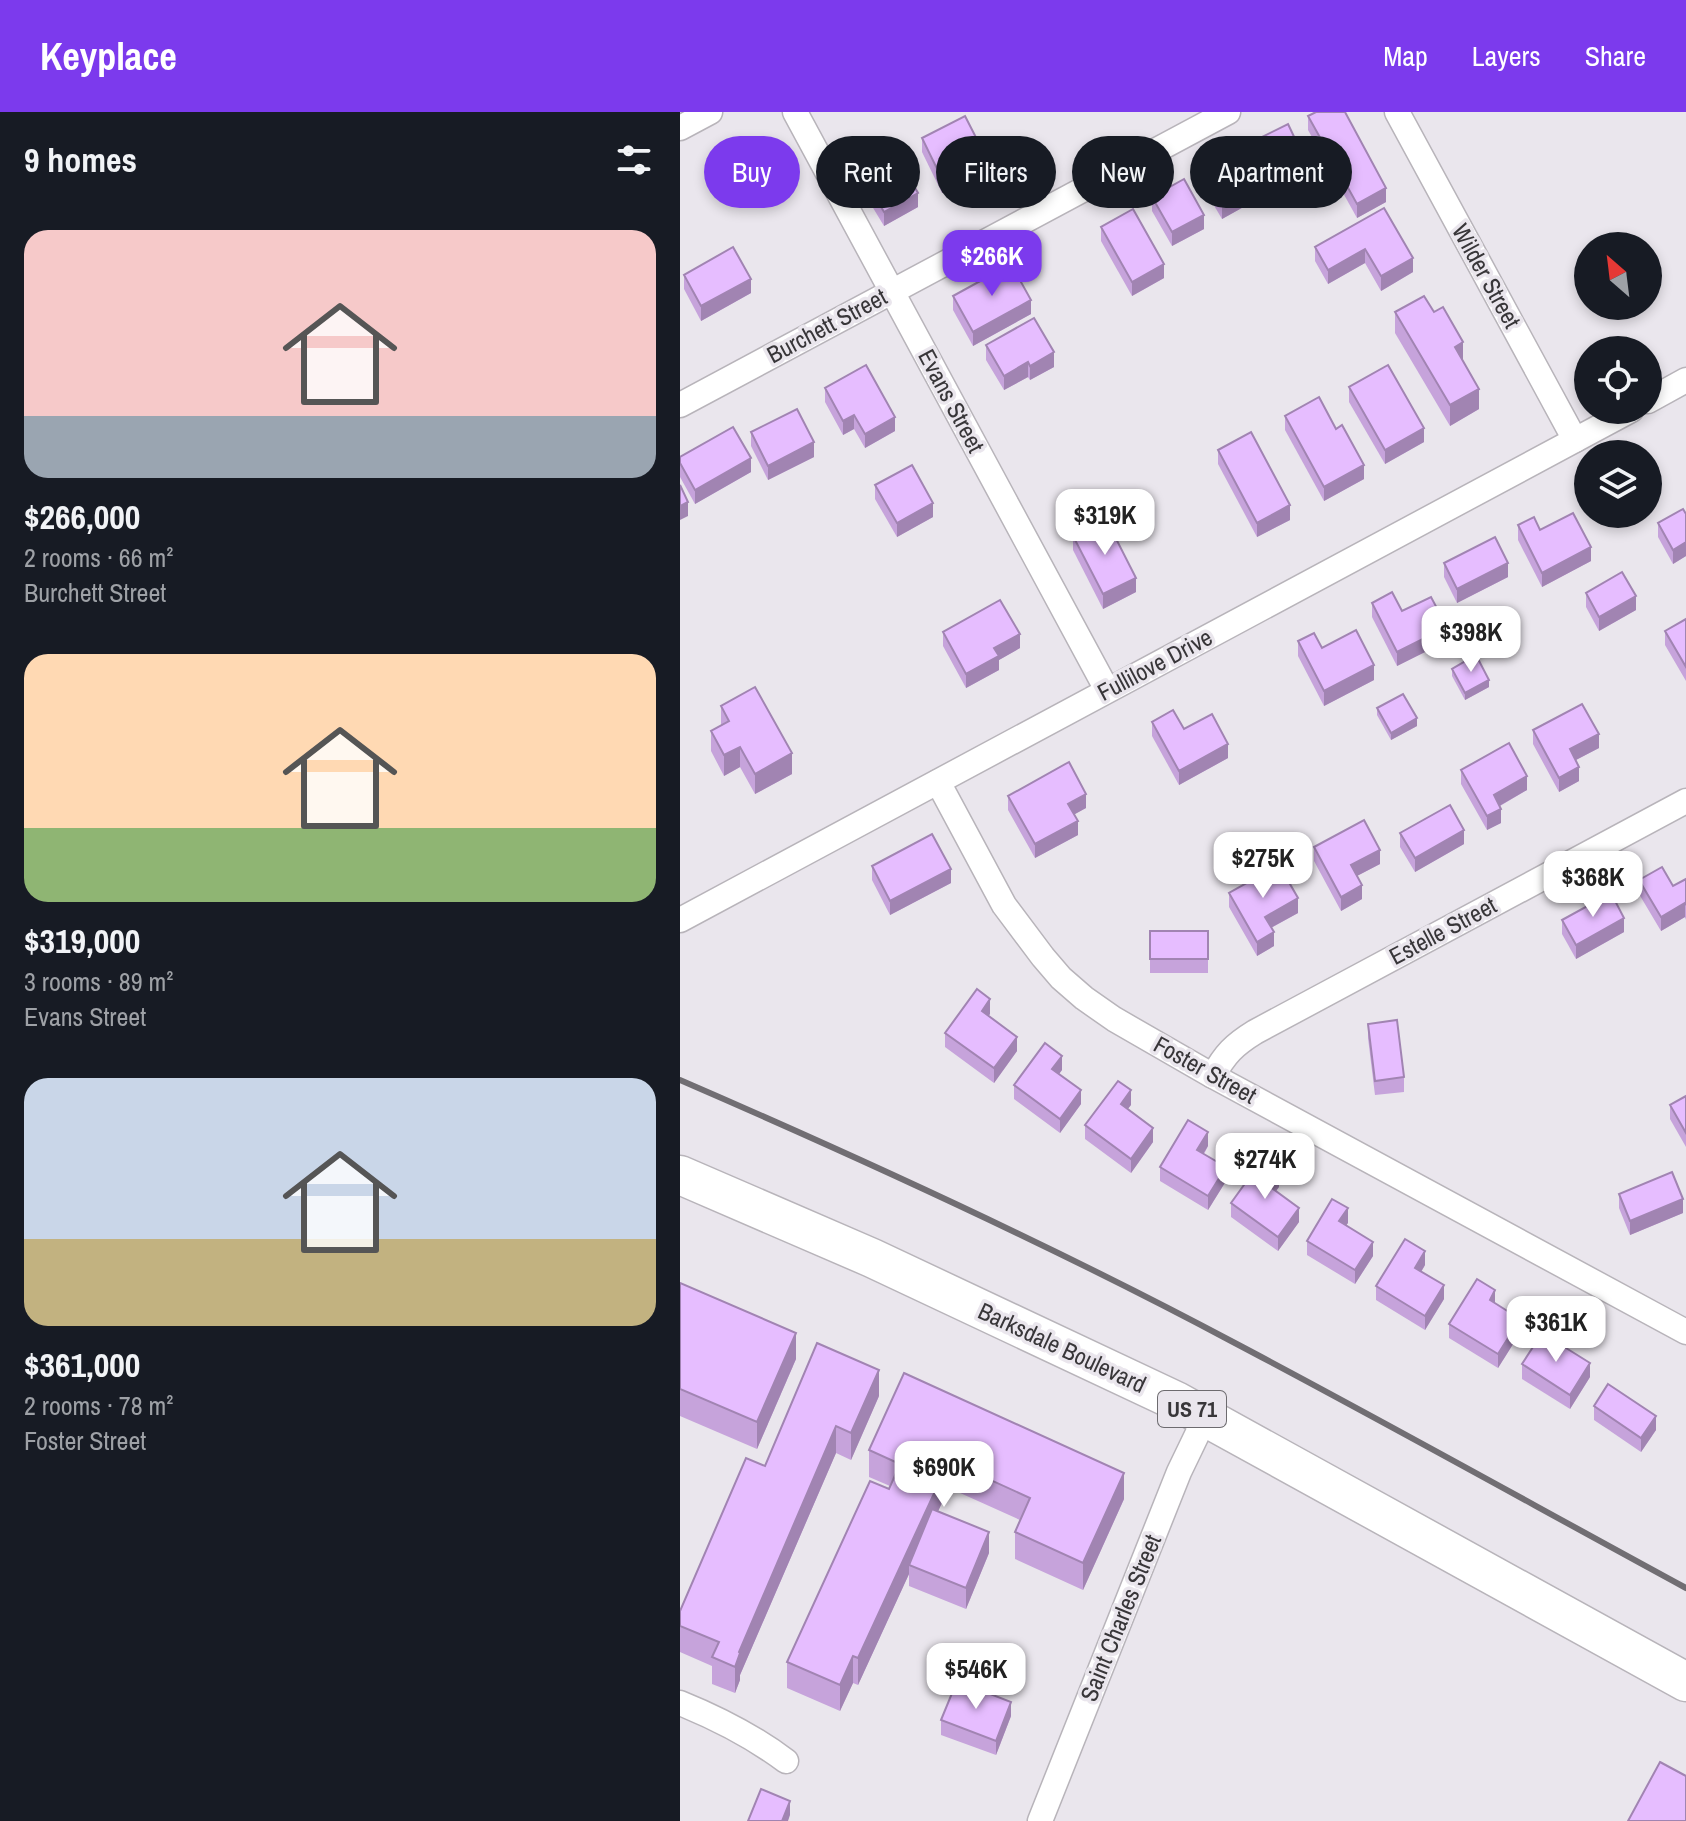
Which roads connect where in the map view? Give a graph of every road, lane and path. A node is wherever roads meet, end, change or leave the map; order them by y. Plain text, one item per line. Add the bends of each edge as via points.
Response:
1 (710, 112) edge
2 (795, 112) edge
3 (1228, 112) edge
4 (1397, 112) edge
5 (680, 128) edge
6 (891, 291) junction
7 (1686, 380) edge
8 (1662, 393) edge
9 (680, 405) edge
10 (1605, 424) edge
11 (1575, 440) joint
12 (1574, 441) edge
13 (1107, 690) junction
14 (938, 782) junction
15 (1686, 801) edge
16 (680, 920) edge
17 (1213, 1076) junction
18 (680, 1175) edge
19 (1686, 1332) edge
20 (1206, 1416) junction
21 (1686, 1682) edge
22 (680, 1703) edge
23 (786, 1761) dead end
24 (1040, 1821) edge

1 - 5 street
2 - 6 street, Evans Street
3 - 6 street, Burchett Street
4 - 11 street, Wilder Street
6 - 9 street, Burchett Street
6 - 13 street, Evans Street
7 - 8 street
10 - 11 street, Fullilove Drive
12 - 13 street, Fullilove Drive
13 - 14 street, Fullilove Drive
14 - 16 street, Fullilove Drive
14 - 17 street, Foster Street via 1004,905 1061,978 1114,1019
15 - 17 street, Estelle Street via 1255,1032 1237,1043
17 - 19 street, Foster Street
18 - 20 main road, Barksdale Boulevard / US 71 via 872,1258
20 - 21 main road, Barksdale Boulevard / US 71
20 - 24 street, Saint Charles Street
22 - 23 street

